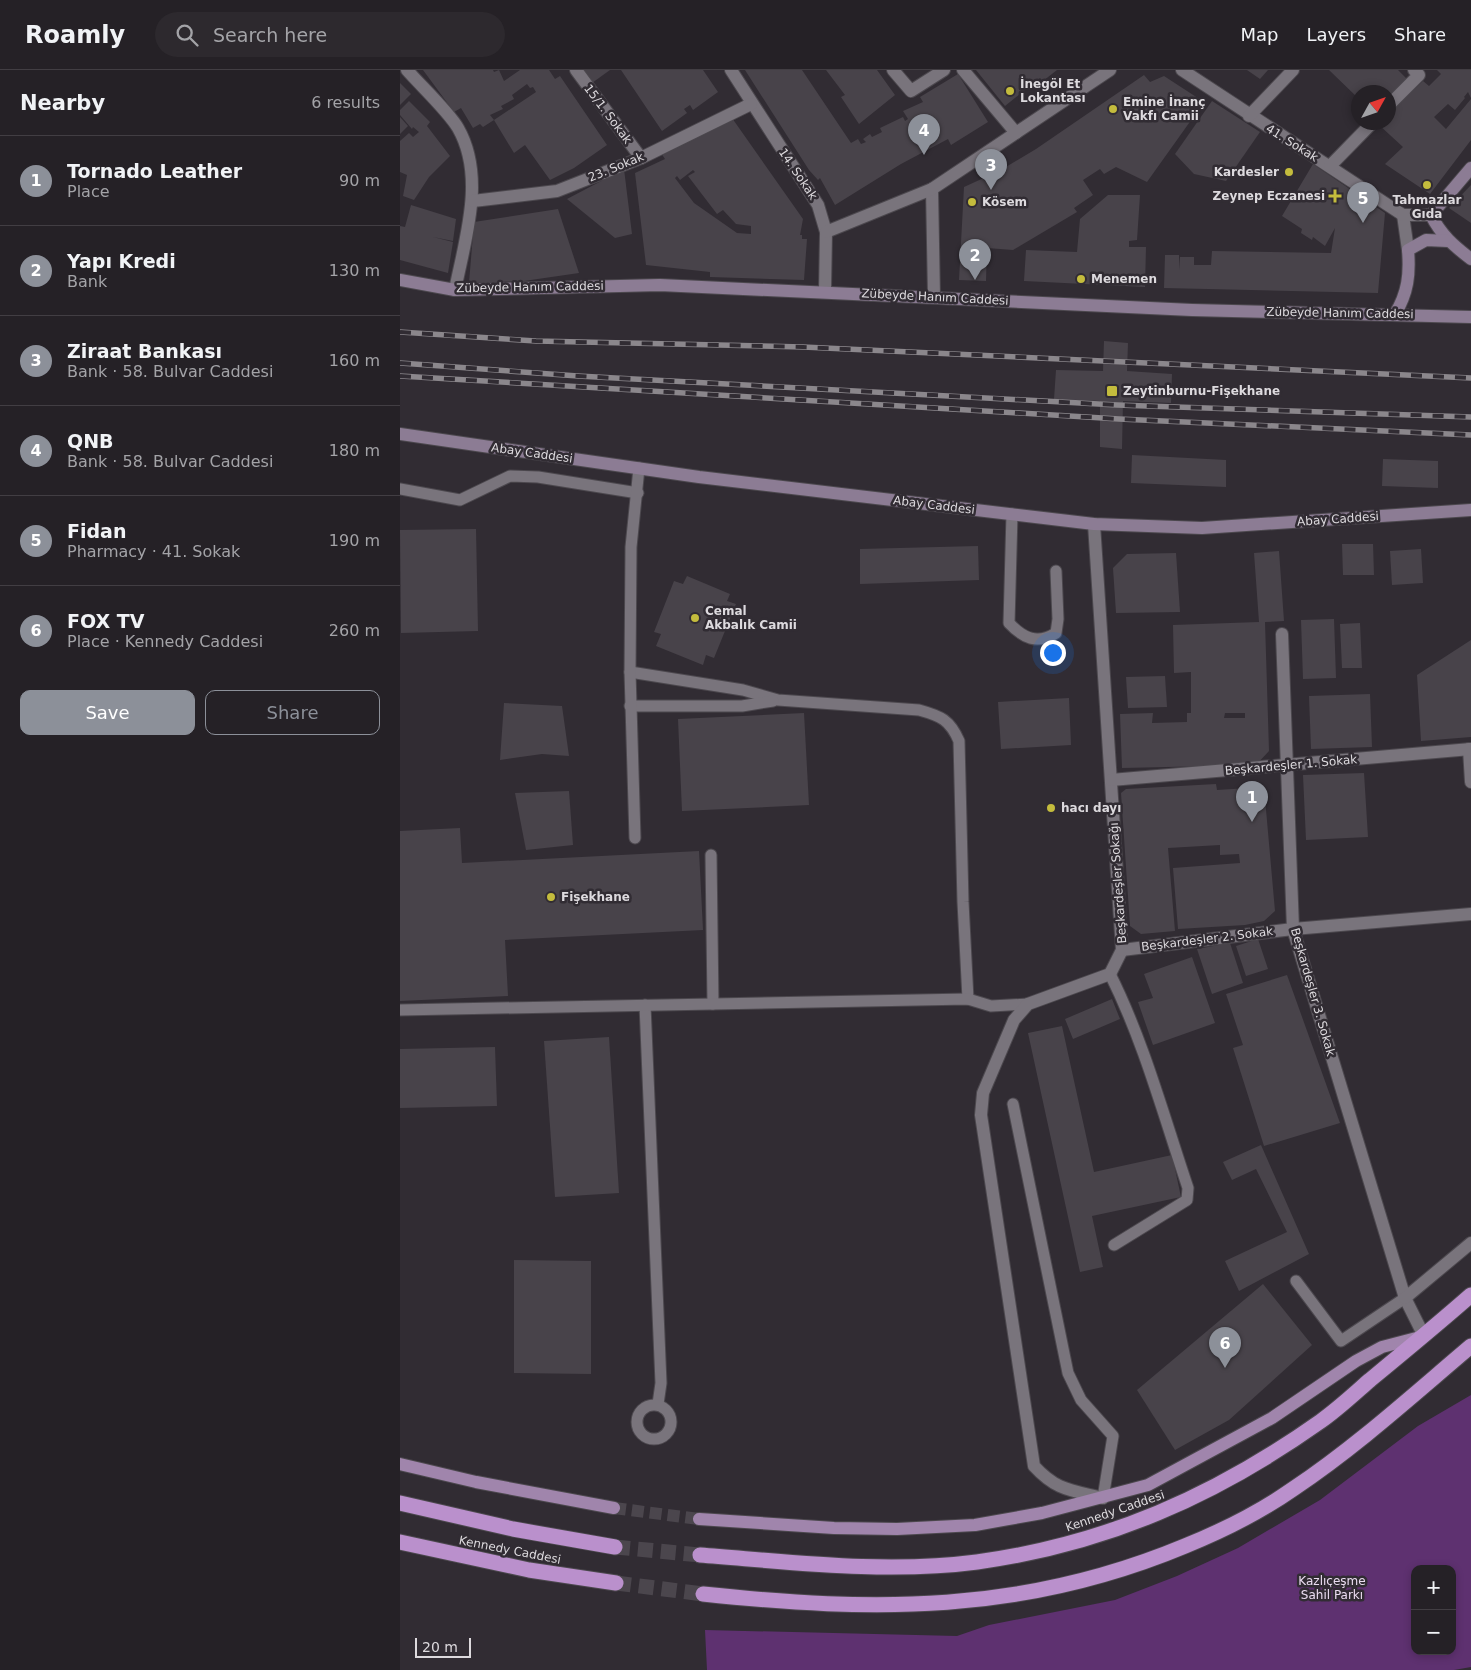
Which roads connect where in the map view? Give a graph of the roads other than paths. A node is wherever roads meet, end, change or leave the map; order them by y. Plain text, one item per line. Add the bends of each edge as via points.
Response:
1 (407, 70) edge
2 (576, 70) edge
3 (731, 70) edge
4 (893, 70) edge
5 (944, 70) edge
6 (964, 70) edge
7 (1110, 70) edge
8 (1182, 70) edge
9 (1293, 70) edge
10 (1414, 70) edge
11 (1396, 98) edge
12 (751, 104) junction
13 (1249, 116) junction
14 (1365, 130) edge
15 (1016, 132) junction
16 (641, 158) junction
17 (1330, 166) junction
18 (1471, 168) edge
19 (932, 190) junction
20 (473, 201) junction
21 (1403, 215) junction
22 (1431, 216) junction
23 (826, 232) junction
24 (1448, 241) junction
25 (1408, 250) junction
26 (1471, 259) edge
27 (400, 280) edge
28 (455, 290) junction
29 (825, 291) junction
30 (934, 298) junction
31 (1395, 314) junction
32 (1471, 317) edge
33 (400, 434) edge
34 (639, 468) junction
35 (400, 489) edge
36 (638, 493) junction
37 (1471, 510) edge
38 (1012, 514) junction
39 (1094, 524) junction
40 (1056, 571) dead end
41 (1282, 634) dead end
42 (630, 672) junction
43 (778, 700) junction
44 (630, 706) junction
45 (1470, 749) edge
46 (1287, 765) junction
47 (1111, 780) junction
48 (1471, 782) edge
49 (635, 838) dead end
50 (711, 855) dead end
51 (1471, 914) edge
52 (1293, 929) junction
53 (1122, 950) junction
54 (1110, 974) junction
55 (968, 999) junction
56 (712, 1004) junction
57 (1028, 1004) junction
58 (645, 1005) junction
59 (400, 1010) edge
60 (1013, 1104) dead end
61 (1471, 1243) edge
62 (1114, 1245) dead end
63 (1296, 1281) dead end
64 (1471, 1295) edge
65 (1405, 1298) junction
66 (1424, 1336) junction
67 (1471, 1346) edge
68 (658, 1404) dead end
69 (400, 1464) edge
70 (1104, 1498) junction
71 (400, 1503) edge
72 (614, 1508) tunnel mouth
73 (699, 1519) tunnel mouth
74 (400, 1542) edge
75 (615, 1548) tunnel mouth
76 (700, 1555) tunnel mouth
77 (616, 1583) tunnel mouth
78 (702, 1594) tunnel mouth

1 - 20 street via 458,128 469,159
2 - 16 street, 15/1. Sokak
3 - 12 street, 14. Sokak
4 - 5 street via 911,91
6 - 15 street
7 - 15 street
8 - 13 street, 41. Sokak
9 - 13 street
10 - 11 street via 1419,75
12 - 16 street, 23. Sokak
12 - 23 street, 14. Sokak via 818,205
13 - 17 street, 41. Sokak
14 - 17 street
15 - 19 street
16 - 20 street, 23. Sokak via 557,191
17 - 21 street, 41. Sokak
18 - 22 main road
19 - 23 street
19 - 30 street
20 - 28 street
21 - 22 street
21 - 25 street
22 - 24 main road
23 - 29 street, 14. Sokak
24 - 25 main road via 1426,240
24 - 26 main road
25 - 31 main road via 1410,273 1403,300
27 - 28 main road, Zübeyde Hanım Caddesi
28 - 29 main road, Zübeyde Hanım Caddesi via 660,285
29 - 30 main road, Zübeyde Hanım Caddesi
30 - 31 main road, Zübeyde Hanım Caddesi via 1192,310
31 - 32 main road, Zübeyde Hanım Caddesi
33 - 34 main road, Abay Caddesi
34 - 36 lane
34 - 38 main road, Abay Caddesi
35 - 36 lane via 460,500 510,476 538,477
36 - 42 lane via 631,548
37 - 39 main road, Abay Caddesi via 1202,528
38 - 39 main road, Abay Caddesi
38 - 40 lane via 1009,623 1019,634 1032,640 1046,639 1056,633
39 - 47 street, Beşkardeşler Sokağı
41 - 46 street, Beşkardeşler 3. Sokak
42 - 43 lane via 743,690
42 - 44 lane
43 - 44 lane via 742,706
43 - 55 lane via 919,710 937,715 952,726 959,741
44 - 49 lane
45 - 46 street, Beşkardeşler 1. Sokak
45 - 48 street
46 - 47 street, Beşkardeşler 1. Sokak
46 - 52 street, Beşkardeşler 3. Sokak
47 - 53 street, Beşkardeşler Sokağı
50 - 56 lane
51 - 52 street, Beşkardeşler 2. Sokak
52 - 53 street, Beşkardeşler 2. Sokak
52 - 65 street, Beşkardeşler 3. Sokak
53 - 54 street, Beşkardeşler Sokağı
54 - 57 street
54 - 62 lane via 1153,1081 1188,1188 1187,1200
55 - 56 lane
55 - 57 lane via 991,1006
56 - 58 lane
57 - 70 street via 1014,1020 983,1092 981,1115 1032,1456 1034,1466 1048,1482
58 - 59 lane
58 - 68 lane via 661,1383
60 - 70 lane via 1068,1373 1081,1400 1113,1436
61 - 65 street
63 - 65 lane via 1341,1341
64 - 66 highway, Kennedy Caddesi
65 - 66 street, Beşkardeşler 3. Sokak
66 - 70 main road via 1382,1347 1272,1418 1183,1467 1148,1485
66 - 76 highway, Kennedy Caddesi via 1323,1419 1238,1475 1166,1511 1061,1545 976,1562 898,1566
67 - 78 highway via 1336,1458 1292,1490 1205,1538 1147,1562 1084,1582 1000,1598 952,1602 846,1605
69 - 72 main road
70 - 73 main road via 975,1525 937,1527 834,1528
71 - 75 highway, Kennedy Caddesi
74 - 77 highway, Kennedy Caddesi via 528,1570

